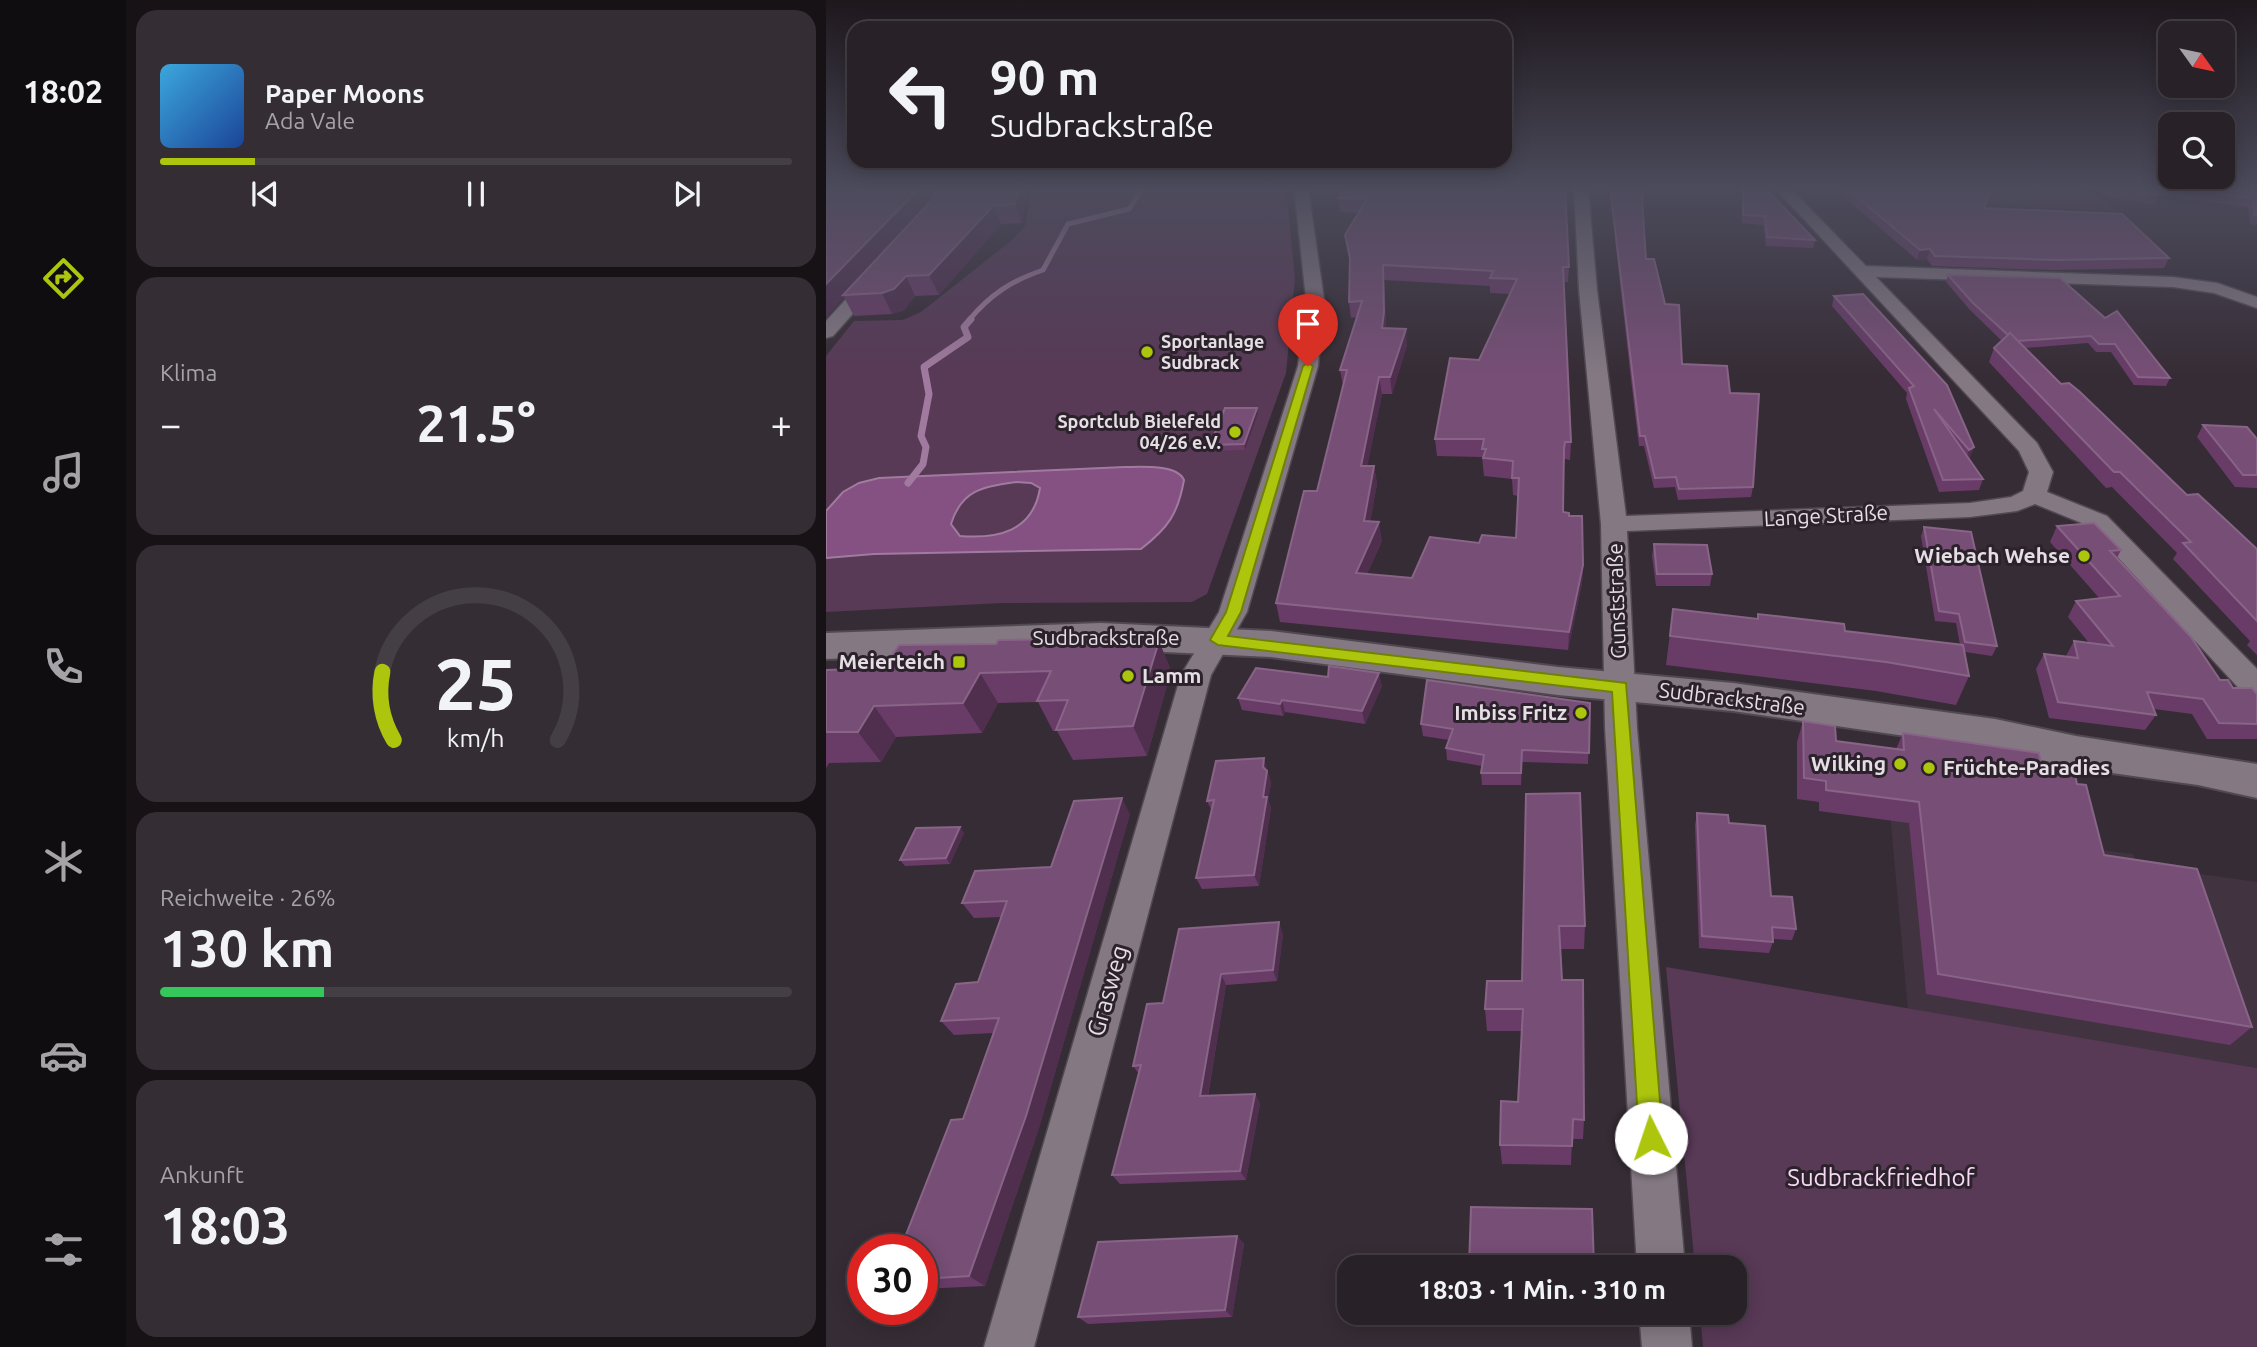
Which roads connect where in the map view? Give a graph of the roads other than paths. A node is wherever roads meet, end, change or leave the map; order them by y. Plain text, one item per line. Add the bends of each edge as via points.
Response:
1 (1310, 250) edge
2 (1585, 250) edge
3 (1841, 250) edge
4 (891, 261) edge
5 (1861, 271) junction
6 (2257, 303) edge
7 (826, 332) edge
8 (2034, 495) junction
9 (1614, 524) junction
10 (1218, 640) junction
11 (826, 646) edge
12 (1620, 687) junction
13 (2257, 688) edge
14 (2257, 781) edge
15 (1660, 1255) edge
16 (1665, 1325) edge
17 (1009, 1347) edge
18 (1667, 1347) edge

1 - 10 street, Grasweg via 1317,297 1313,345 1233,612
2 - 9 street, Gunststraße
3 - 5 street
4 - 7 street
5 - 6 street via 2173,282 2217,288
5 - 8 street via 2029,448 2041,472
8 - 9 street, Lange Straße via 2017,504 1970,510
8 - 13 street via 2098,521
9 - 12 street, Gunststraße
10 - 11 street, Sudbrackstraße via 1101,636
10 - 12 street, Sudbrackstraße
10 - 17 street, Grasweg via 1196,675
12 - 14 street, Sudbrackstraße via 1733,697 1995,734
12 - 15 street, Gunststraße
16 - 18 street

